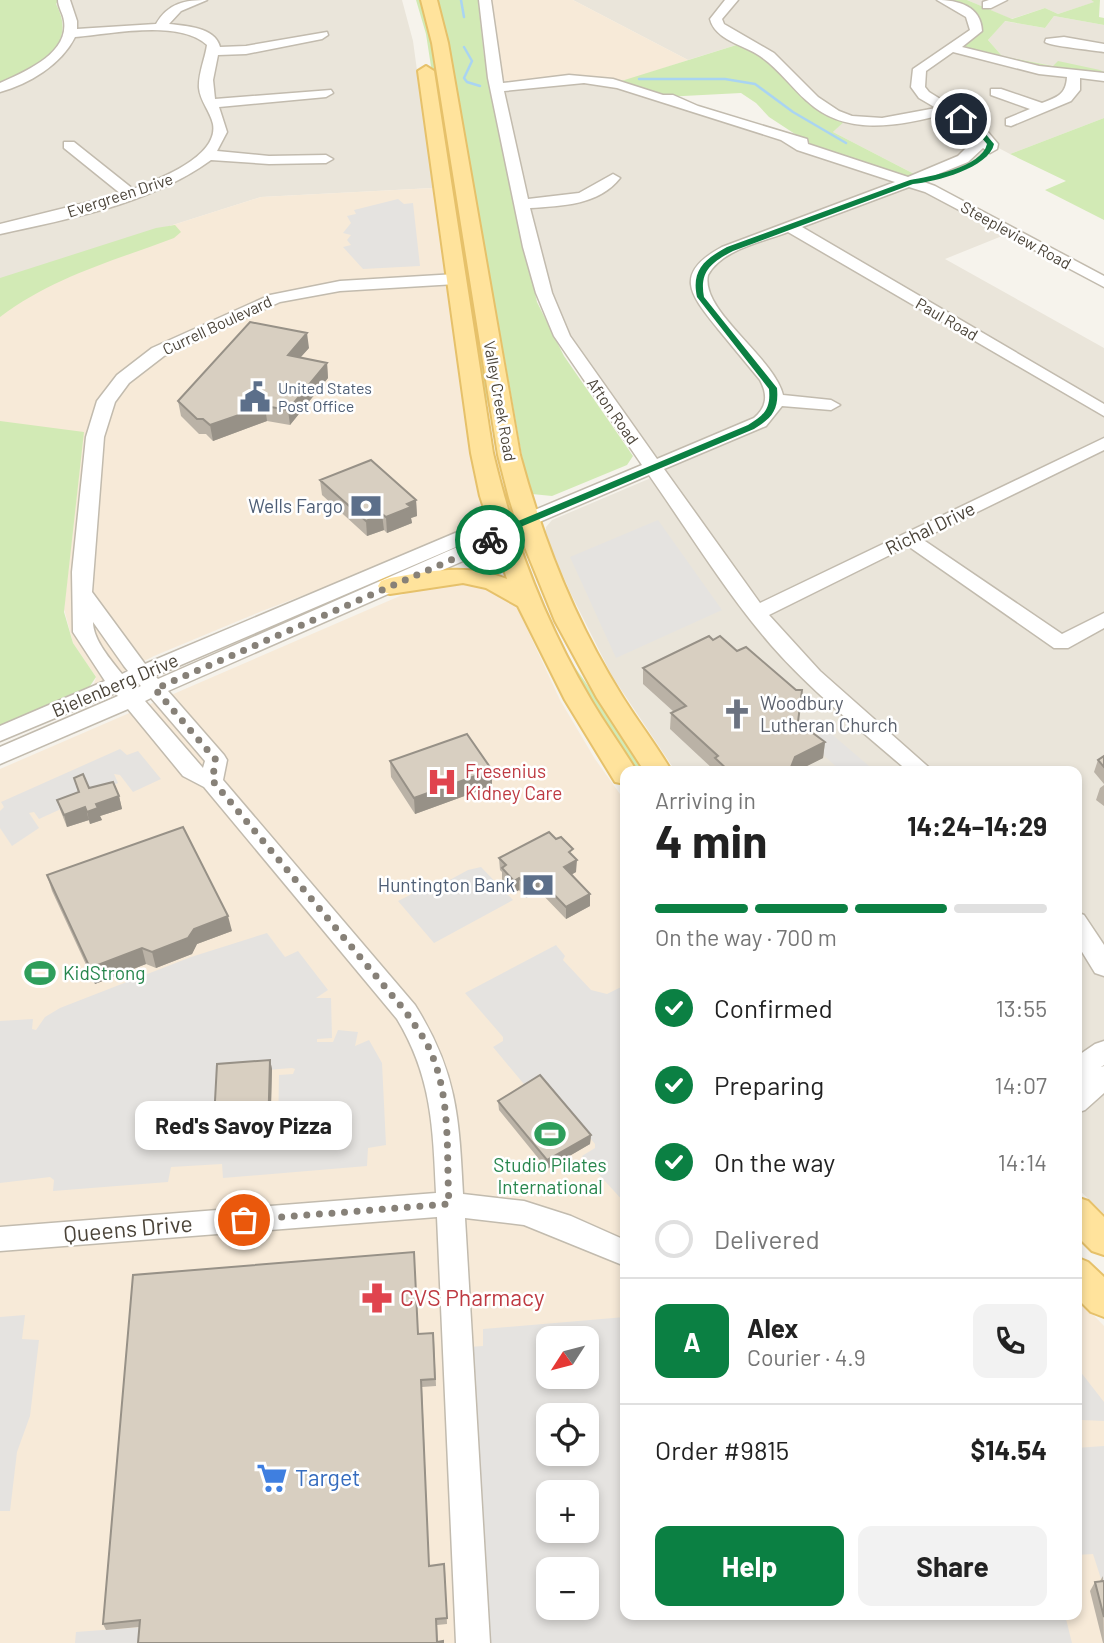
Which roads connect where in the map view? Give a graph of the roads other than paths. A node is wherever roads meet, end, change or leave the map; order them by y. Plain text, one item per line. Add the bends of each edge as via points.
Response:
1 (64, 0) edge
2 (201, 0) edge
3 (485, 0) edge
4 (733, 0) edge
5 (943, 0) edge
6 (1001, 0) edge
7 (987, 5) dead end
8 (422, 6) edge
9 (161, 28) junction
10 (69, 34) junction
11 (322, 35) dead end
12 (1051, 42) dead end
13 (952, 48) junction
14 (1104, 48) edge
15 (213, 51) junction
16 (1074, 75) junction
17 (1104, 77) edge
18 (0, 88) edge
19 (497, 88) junction
20 (996, 92) dead end
21 (326, 93) dead end
22 (211, 104) junction
23 (1045, 109) junction
24 (946, 110) junction
25 (1011, 122) dead end
26 (984, 137) joint
27 (69, 145) dead end
28 (208, 155) junction
29 (326, 159) dead end
30 (613, 178) dead end
31 (912, 181) junction
32 (130, 194) junction
33 (523, 204) junction
34 (790, 227) junction
35 (0, 229) edge
36 (456, 279) junction
37 (1100, 282) edge
38 (775, 400) junction
39 (831, 405) dead end
40 (1104, 411) edge
41 (1104, 443) edge
42 (653, 469) junction
43 (514, 526) junction
44 (908, 538) junction
45 (390, 586) junction
46 (83, 593) junction
47 (530, 603) junction
48 (756, 613) junction
49 (1104, 619) edge
50 (148, 681) junction
51 (125, 691) junction
52 (0, 734) edge
53 (0, 756) edge
54 (655, 766) edge
55 (916, 766) edge
56 (620, 767) edge
57 (212, 780) junction
58 (1082, 931) edge
59 (1104, 967) edge
60 (1104, 1051) edge
61 (1082, 1068) edge
62 (1104, 1077) edge
63 (1082, 1096) edge
64 (449, 1204) junction
65 (1082, 1218) edge
66 (0, 1240) edge
67 (1104, 1240) edge
68 (620, 1251) edge
69 (1082, 1279) edge
70 (1104, 1301) edge
71 (473, 1643) edge

1 - 10 street via 71,22
2 - 9 street via 171,12
3 - 19 street, Afton Road
4 - 24 street via 716,19 718,26 767,54 829,111 858,120 890,122
5 - 13 street via 967,11 977,26 973,35
6 - 7 street
8 - 36 main road, Valley Creek Road via 421,43
8 - 43 main road, Valley Creek Road via 440,43 509,455
9 - 10 street
9 - 15 street via 204,34 212,40
10 - 18 street via 51,59
11 - 15 street via 246,50
12 - 14 street via 1082,38
13 - 16 street
13 - 24 street via 920,69 918,80 925,95
15 - 22 street via 206,90
16 - 17 street
16 - 23 street via 1070,94
19 - 31 street, Steepleview Road via 579,78 611,82
19 - 33 street, Afton Road
20 - 23 street
21 - 22 street
22 - 28 street via 220,130
23 - 25 street
24 - 26 street
26 - 31 street via 991,144 979,161 930,180
27 - 32 street
28 - 29 street
28 - 32 street, Evergreen Drive via 177,177
30 - 33 street via 604,188 581,196
31 - 34 street
31 - 37 street, Steepleview Road
32 - 35 street, Evergreen Drive
33 - 42 street, Afton Road via 553,318 573,355
34 - 38 street via 716,256 702,268 698,281 703,300 767,378
34 - 40 street, Paul Road
36 - 43 main road, Valley Creek Road via 484,461
36 - 46 street, Currell Boulevard via 340,286 276,298 145,360 106,401 95,437
38 - 39 street
38 - 42 street, Bielenberg Drive via 769,415 755,425
41 - 44 street, Richal Drive
42 - 43 street, Bielenberg Drive
42 - 48 street, Afton Road
43 - 45 street, Bielenberg Drive via 481,547
43 - 47 main road, Valley Creek Road
43 - 50 street, Bielenberg Drive via 474,532
43 - 54 main road, Valley Creek Road via 603,688
44 - 48 street, Richal Drive
44 - 49 street via 1061,643
45 - 47 main road via 470,575 504,585
45 - 50 street, Bielenberg Drive
46 - 50 street, Currell Boulevard
46 - 51 street, Currell Boulevard via 82,632
47 - 56 main road, Valley Creek Road via 567,681
48 - 55 street, Afton Road via 813,676
50 - 51 street, Bielenberg Drive
50 - 57 street, Currell Boulevard via 216,760
51 - 52 street, Bielenberg Drive
51 - 53 street, Bielenberg Drive
51 - 57 street, Currell Boulevard via 191,771
57 - 64 street, Currell Boulevard via 406,1012 426,1044 443,1097
58 - 59 street
60 - 61 street
62 - 63 street
64 - 66 street, Queens Drive
64 - 68 street, Queens Drive via 524,1213
64 - 71 street, Currell Boulevard
65 - 67 main road
69 - 70 main road

